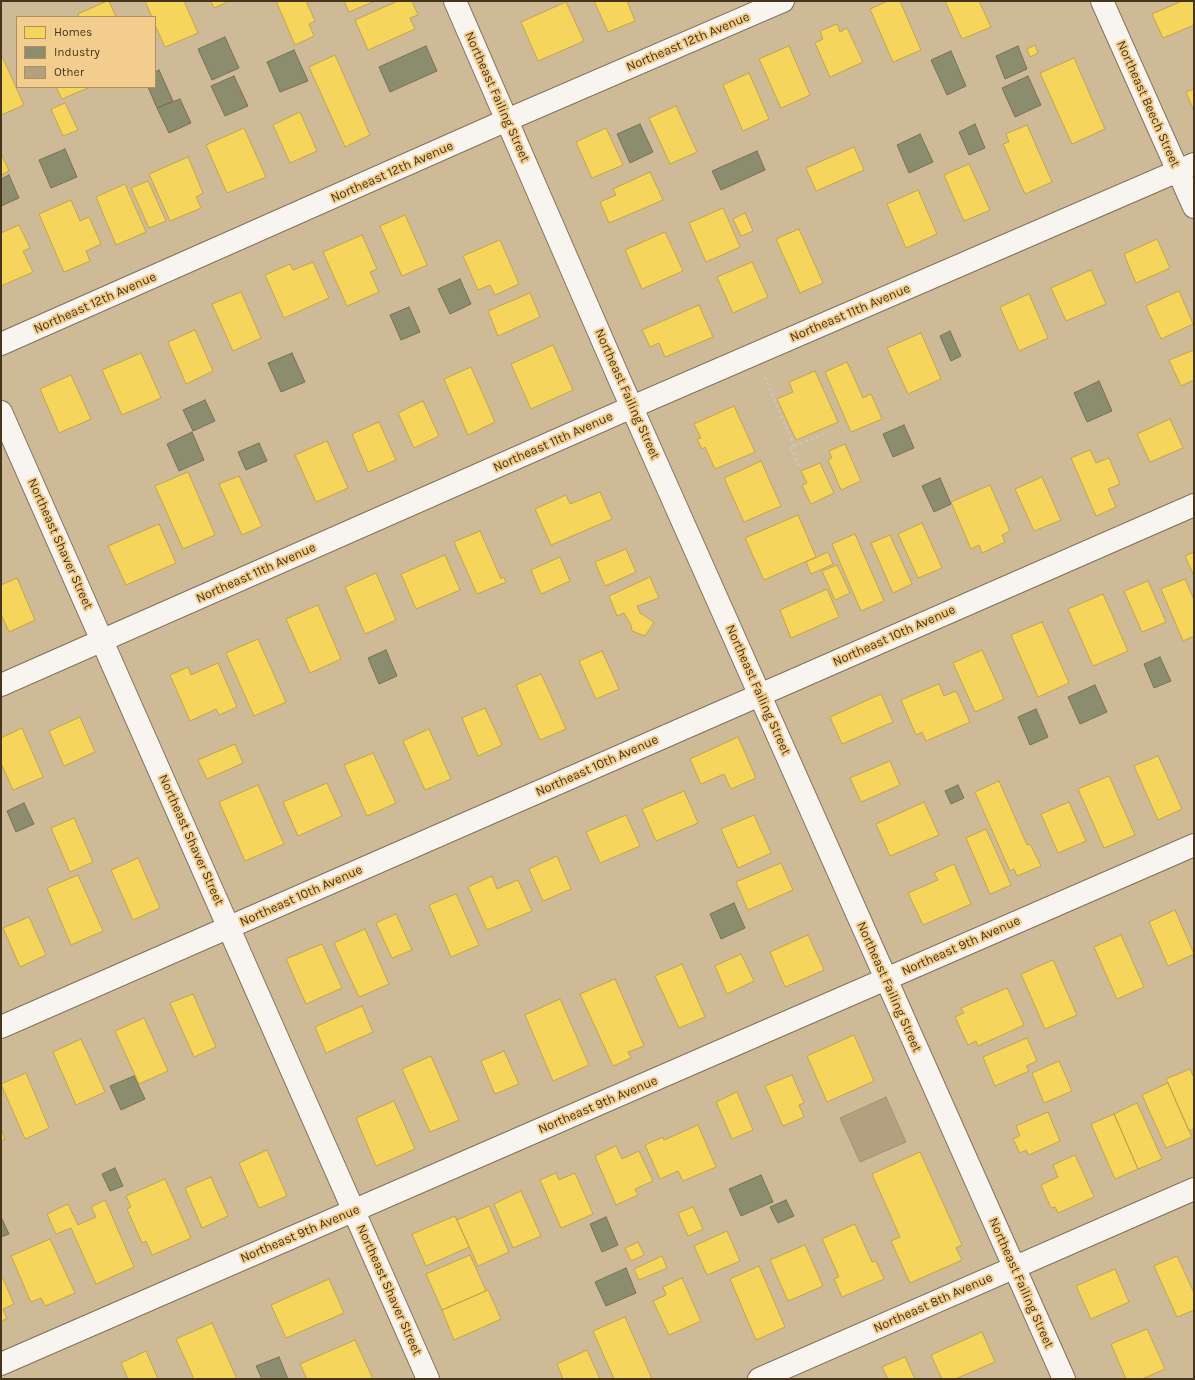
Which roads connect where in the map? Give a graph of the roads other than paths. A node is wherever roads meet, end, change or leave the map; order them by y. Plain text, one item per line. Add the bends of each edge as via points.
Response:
1 (455, 1) edge
2 (783, 1) edge
3 (1102, 1) edge
4 (507, 120) junction
5 (1186, 168) edge
6 (1194, 207) edge
7 (1, 344) edge
8 (632, 407) junction
9 (1, 412) edge
10 (1194, 505) edge
11 (103, 640) junction
12 (1, 685) edge
13 (760, 695) junction
14 (1194, 845) edge
15 (230, 927) junction
16 (886, 979) junction
17 (1, 1027) edge
18 (1194, 1189) edge
19 (354, 1210) junction
20 (1014, 1267) junction
21 (1, 1364) edge
22 (428, 1379) edge
23 (759, 1379) edge
24 (1064, 1379) edge

1 - 4 street, Northeast Failing Street
2 - 4 street, Northeast 12th Avenue
3 - 5 street, Northeast Beech Street
4 - 7 street, Northeast 12th Avenue
4 - 8 street, Northeast Failing Street
5 - 6 street, Northeast Beech Street
5 - 8 street, Northeast 11th Avenue
8 - 11 street, Northeast 11th Avenue
8 - 13 street, Northeast Failing Street
9 - 11 street, Northeast Shaver Street
10 - 13 street, Northeast 10th Avenue
11 - 12 street, Northeast 11th Avenue
11 - 15 street, Northeast Shaver Street
13 - 15 street, Northeast 10th Avenue
13 - 16 street, Northeast Failing Street
14 - 16 street, Northeast 9th Avenue
15 - 17 street, Northeast 10th Avenue
15 - 19 street, Northeast Shaver Street
16 - 19 street, Northeast 9th Avenue
16 - 20 street, Northeast Failing Street
18 - 20 street, Northeast 8th Avenue
19 - 21 street, Northeast 9th Avenue
19 - 22 street, Northeast Shaver Street
20 - 23 street, Northeast 8th Avenue
20 - 24 street, Northeast Failing Street

